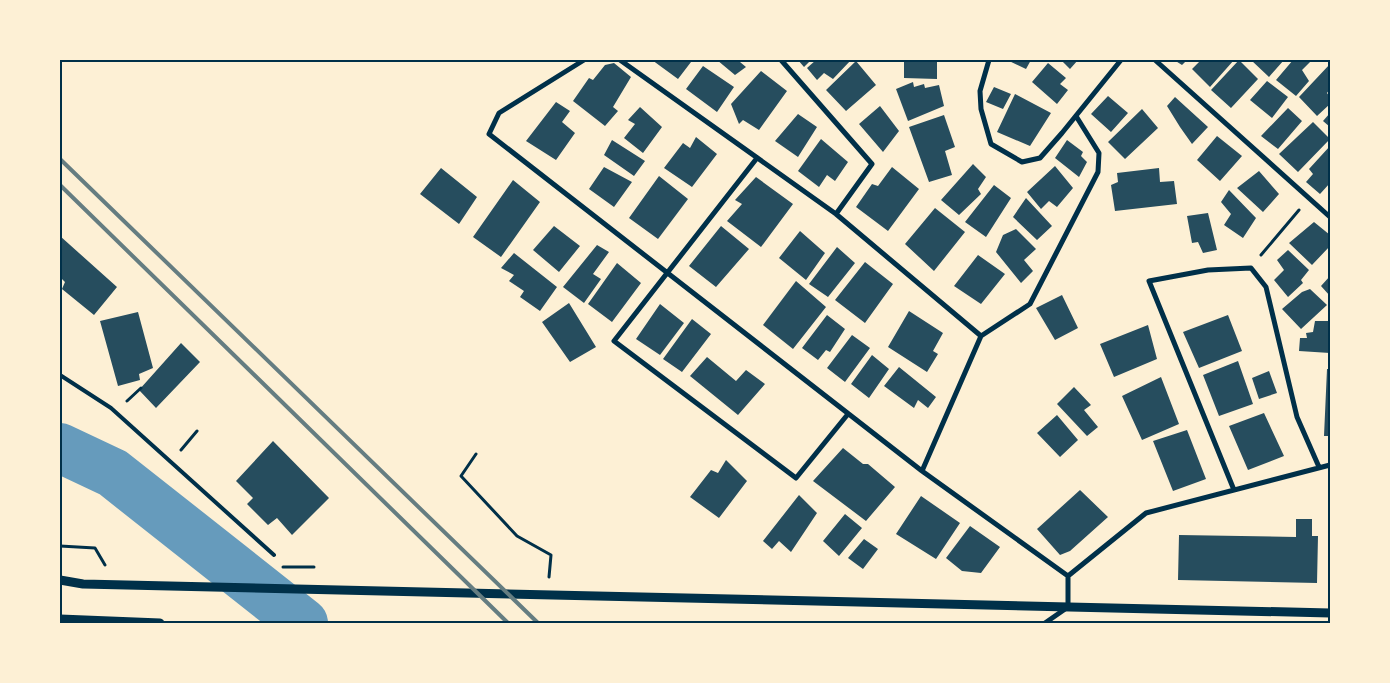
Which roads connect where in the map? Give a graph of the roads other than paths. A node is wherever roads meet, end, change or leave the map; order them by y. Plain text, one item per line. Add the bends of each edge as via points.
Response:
1 (584, 60) edge
2 (620, 60) edge
3 (781, 60) edge
4 (989, 60) edge
5 (1121, 60) edge
6 (1155, 60) edge
7 (1076, 116) junction
8 (757, 158) junction
9 (836, 214) junction
10 (1330, 217) edge
11 (668, 274) junction
12 (982, 336) junction
13 (60, 375) edge
14 (848, 414) junction
15 (1330, 465) edge
16 (1319, 467) junction
17 (922, 472) junction
18 (1234, 490) junction
19 (274, 555) dead end
20 (1068, 576) junction
21 (60, 580) edge
22 (1068, 608) junction
23 (1330, 613) edge
24 (60, 619) edge
25 (160, 623) edge
26 (1045, 623) edge

1 - 11 street via 499,113 489,134
2 - 8 street
3 - 9 street via 872,164
4 - 7 street via 980,91 981,109 991,144 1022,162 1040,158
5 - 7 street
6 - 10 street
7 - 12 street via 1099,153 1098,172 1030,304
8 - 9 street
8 - 11 street
9 - 12 street
11 - 14 street
11 - 14 street via 614,341 796,478
12 - 17 street
13 - 19 lane via 111,408
14 - 17 street
15 - 16 street
16 - 18 street
16 - 18 street via 1297,417 1266,288 1251,268 1208,270 1149,282
17 - 20 street
18 - 20 street via 1146,513
20 - 22 street
21 - 22 street via 82,584
22 - 23 street
22 - 26 street
24 - 25 street

